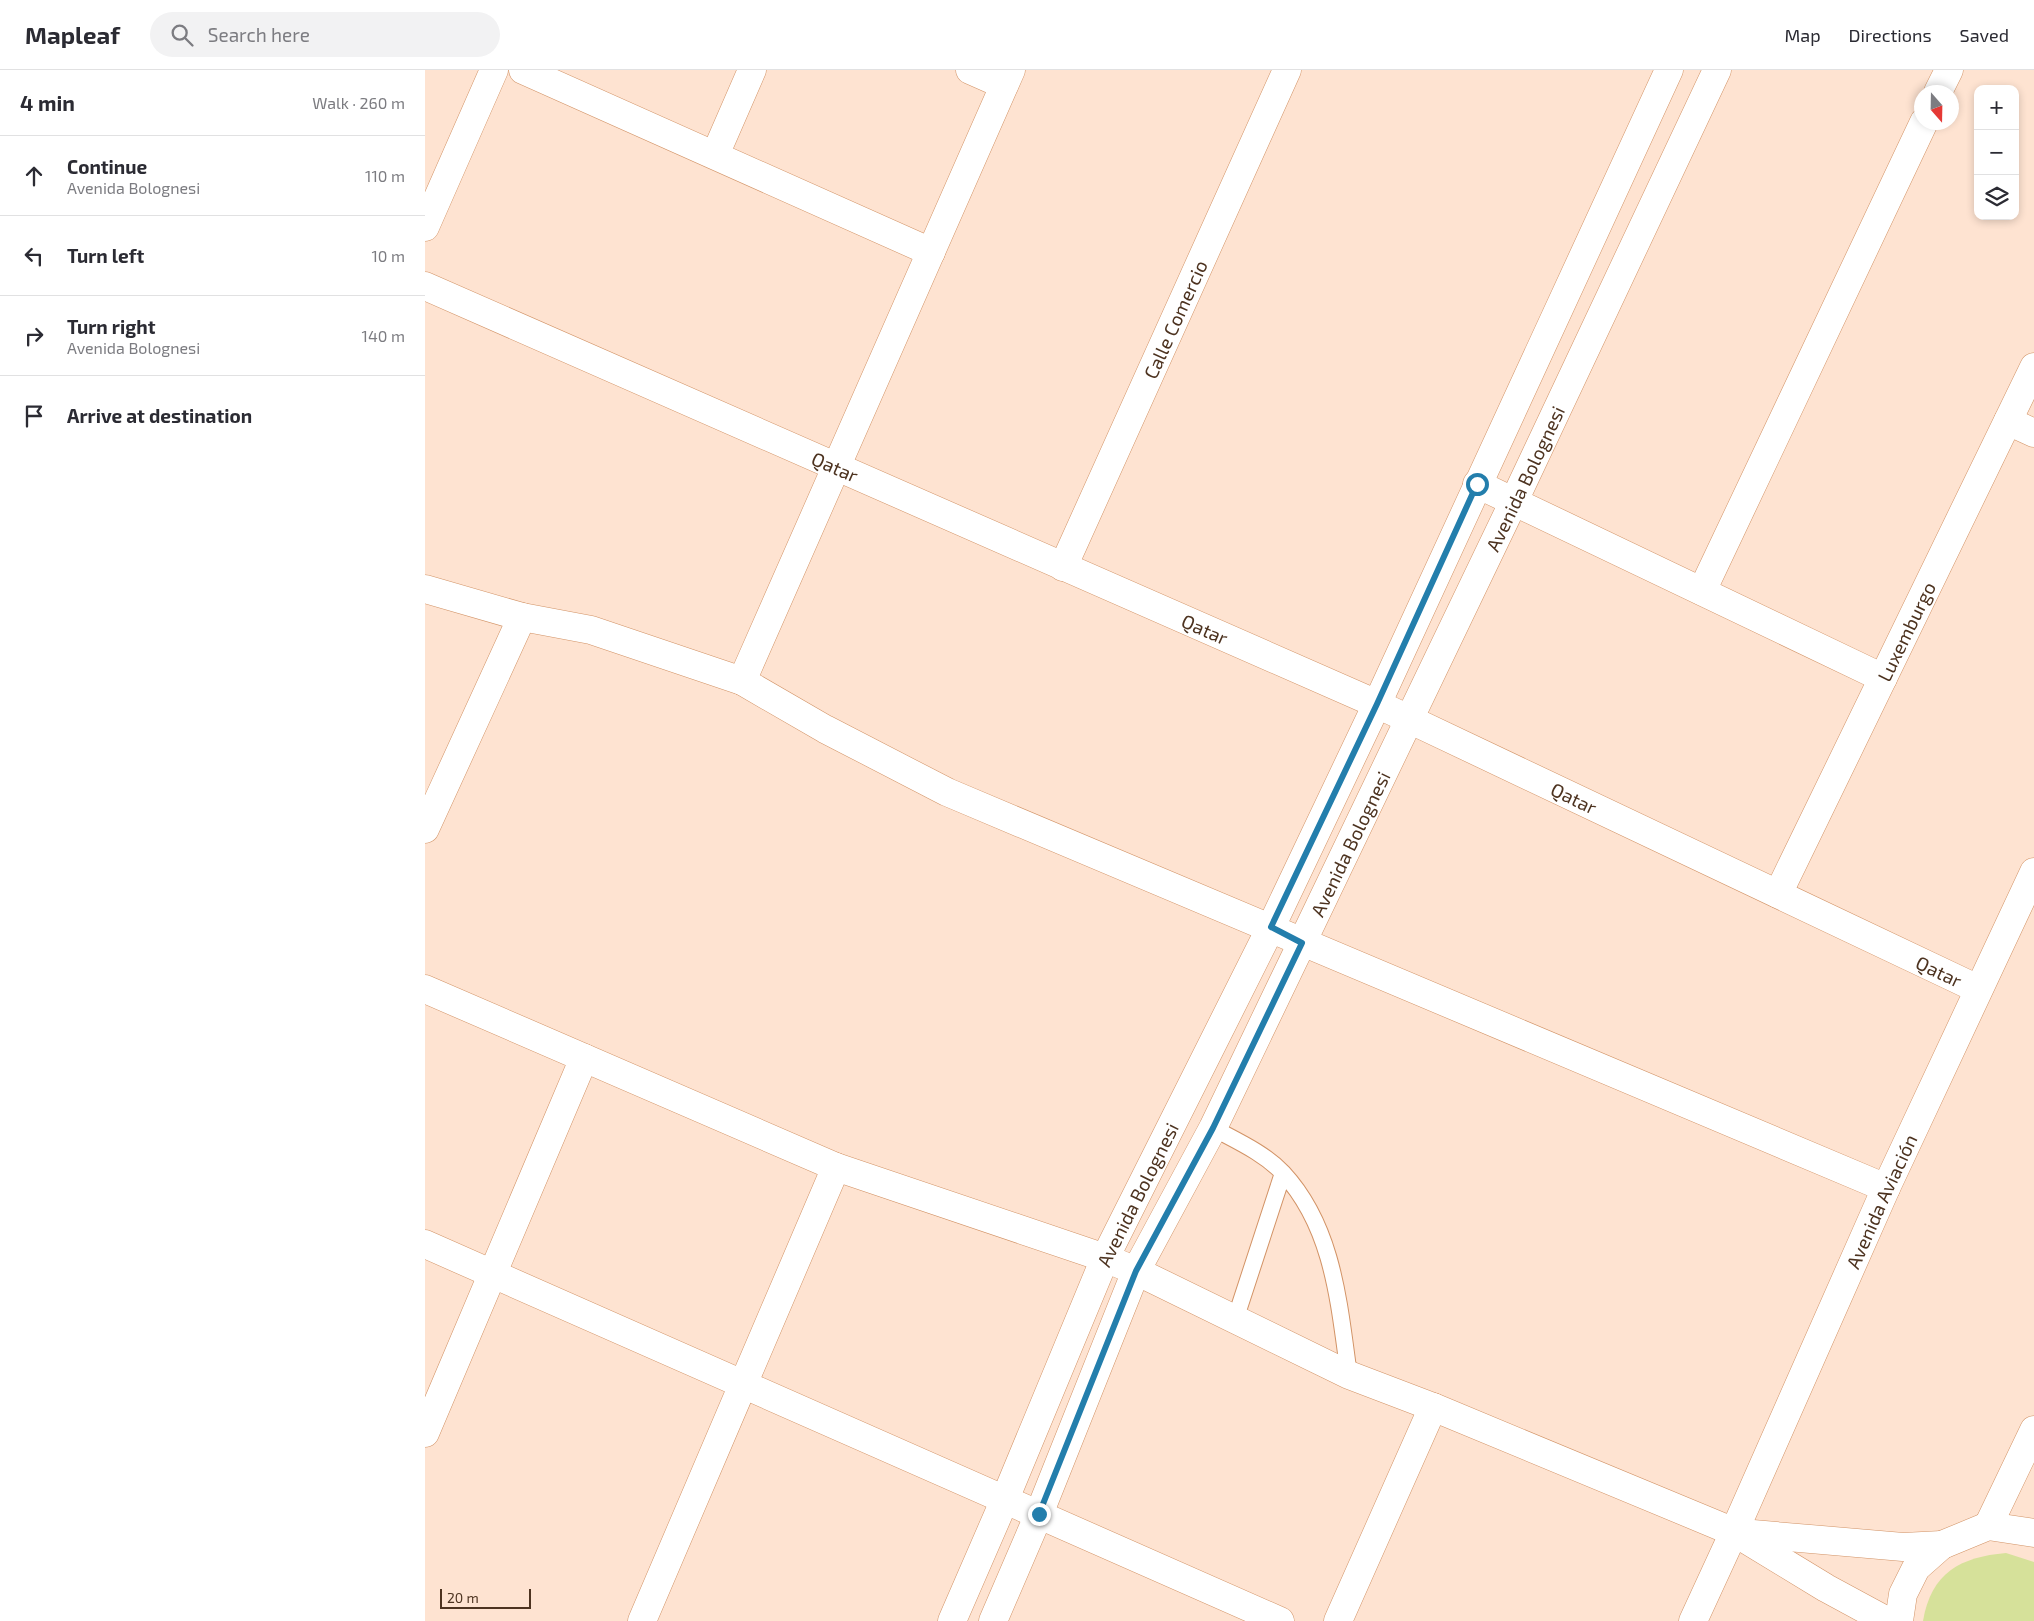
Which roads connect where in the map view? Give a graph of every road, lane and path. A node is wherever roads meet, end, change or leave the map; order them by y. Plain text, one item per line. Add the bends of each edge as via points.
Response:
1 (494, 70) edge
2 (523, 70) edge
3 (752, 70) edge
4 (971, 70) edge
5 (1287, 70) edge
6 (1669, 70) edge
7 (1717, 70) edge
8 (1949, 70) edge
9 (1008, 77) edge
10 (1942, 85) edge
11 (1920, 130) edge
12 (715, 155) junction
13 (425, 227) edge
14 (931, 252) junction
15 (425, 286) edge
16 (2034, 367) edge
17 (2008, 421) junction
18 (2034, 433) edge
19 (837, 466) junction
20 (1477, 484) junction
21 (1514, 501) junction
22 (1063, 567) junction
23 (425, 588) edge
24 (1702, 591) junction
25 (522, 617) junction
26 (1883, 678) junction
27 (742, 681) junction
28 (1377, 704) junction
29 (1409, 720) junction
30 (425, 829) edge
31 (2034, 872) edge
32 (1778, 894) junction
33 (1271, 927) junction
34 (1302, 943) junction
35 (425, 989) edge
36 (1978, 989) junction
37 (584, 1058) junction
38 (1213, 1128) junction
39 (837, 1167) junction
40 (1283, 1173) junction
41 (1885, 1188) junction
42 (425, 1244) edge
43 (1105, 1258) junction
44 (1136, 1271) junction
45 (493, 1273) junction
46 (1235, 1320) junction
47 (1349, 1376) junction
48 (743, 1384) junction
49 (1433, 1408) junction
50 (2034, 1430) edge
51 (425, 1433) edge
52 (1005, 1499) junction
53 (1039, 1514) junction
54 (1987, 1526) junction
55 (1734, 1532) junction
56 (2034, 1533) edge
57 (1942, 1545) junction
58 (1253, 1616) edge
59 (642, 1621) edge
60 (952, 1621) edge
61 (993, 1621) edge
62 (1280, 1621) edge
63 (1338, 1621) edge
64 (1693, 1621) edge
65 (1887, 1621) edge
66 (1899, 1621) edge

1 - 13 street
2 - 12 street
3 - 12 street
4 - 9 street
5 - 22 street, Calle Comercio
6 - 20 street, Avenida Bolognesi
7 - 21 street, Avenida Bolognesi
8 - 10 street
9 - 14 street
11 - 24 street
12 - 14 street
14 - 19 street
15 - 19 street, Qatar
16 - 17 street, Luxemburgo
17 - 18 street
17 - 26 street, Luxemburgo
19 - 22 street, Qatar
19 - 27 street
20 - 21 street
20 - 28 street, Avenida Bolognesi
21 - 24 street
21 - 29 street, Avenida Bolognesi
22 - 28 street, Qatar
23 - 25 street
24 - 26 street
25 - 27 street via 591,630
25 - 30 street
26 - 32 street, Luxemburgo
27 - 33 street via 825,729 947,792
28 - 29 street, Qatar
28 - 33 street, Avenida Bolognesi
29 - 32 street, Qatar
29 - 34 street, Avenida Bolognesi
31 - 36 street, Avenida Aviación
32 - 36 street, Qatar
33 - 34 street
33 - 43 street, Avenida Bolognesi
34 - 38 street, Avenida Bolognesi
34 - 41 street
35 - 37 street
36 - 41 street, Avenida Aviación
37 - 39 street
37 - 45 street
38 - 40 lane via 1259,1153
38 - 44 street, Avenida Bolognesi
39 - 43 street
39 - 48 street
40 - 46 lane
40 - 47 lane via 1303,1201 1326,1246 1335,1280
41 - 55 street, Avenida Aviación
42 - 45 street
43 - 44 street
43 - 52 street, Avenida Bolognesi
44 - 46 street
44 - 53 street, Avenida Bolognesi
45 - 48 street
45 - 51 street
46 - 47 street
47 - 49 street
48 - 52 street
48 - 59 street
49 - 55 street
49 - 63 street
50 - 54 street
52 - 53 street
52 - 60 street, Avenida Bolognesi
53 - 58 street
53 - 61 street, Avenida Bolognesi
54 - 56 street
54 - 57 street
55 - 57 street via 1903,1547
55 - 64 street, Avenida Aviación
55 - 65 street
57 - 66 street via 1916,1568 1903,1594
58 - 62 street

